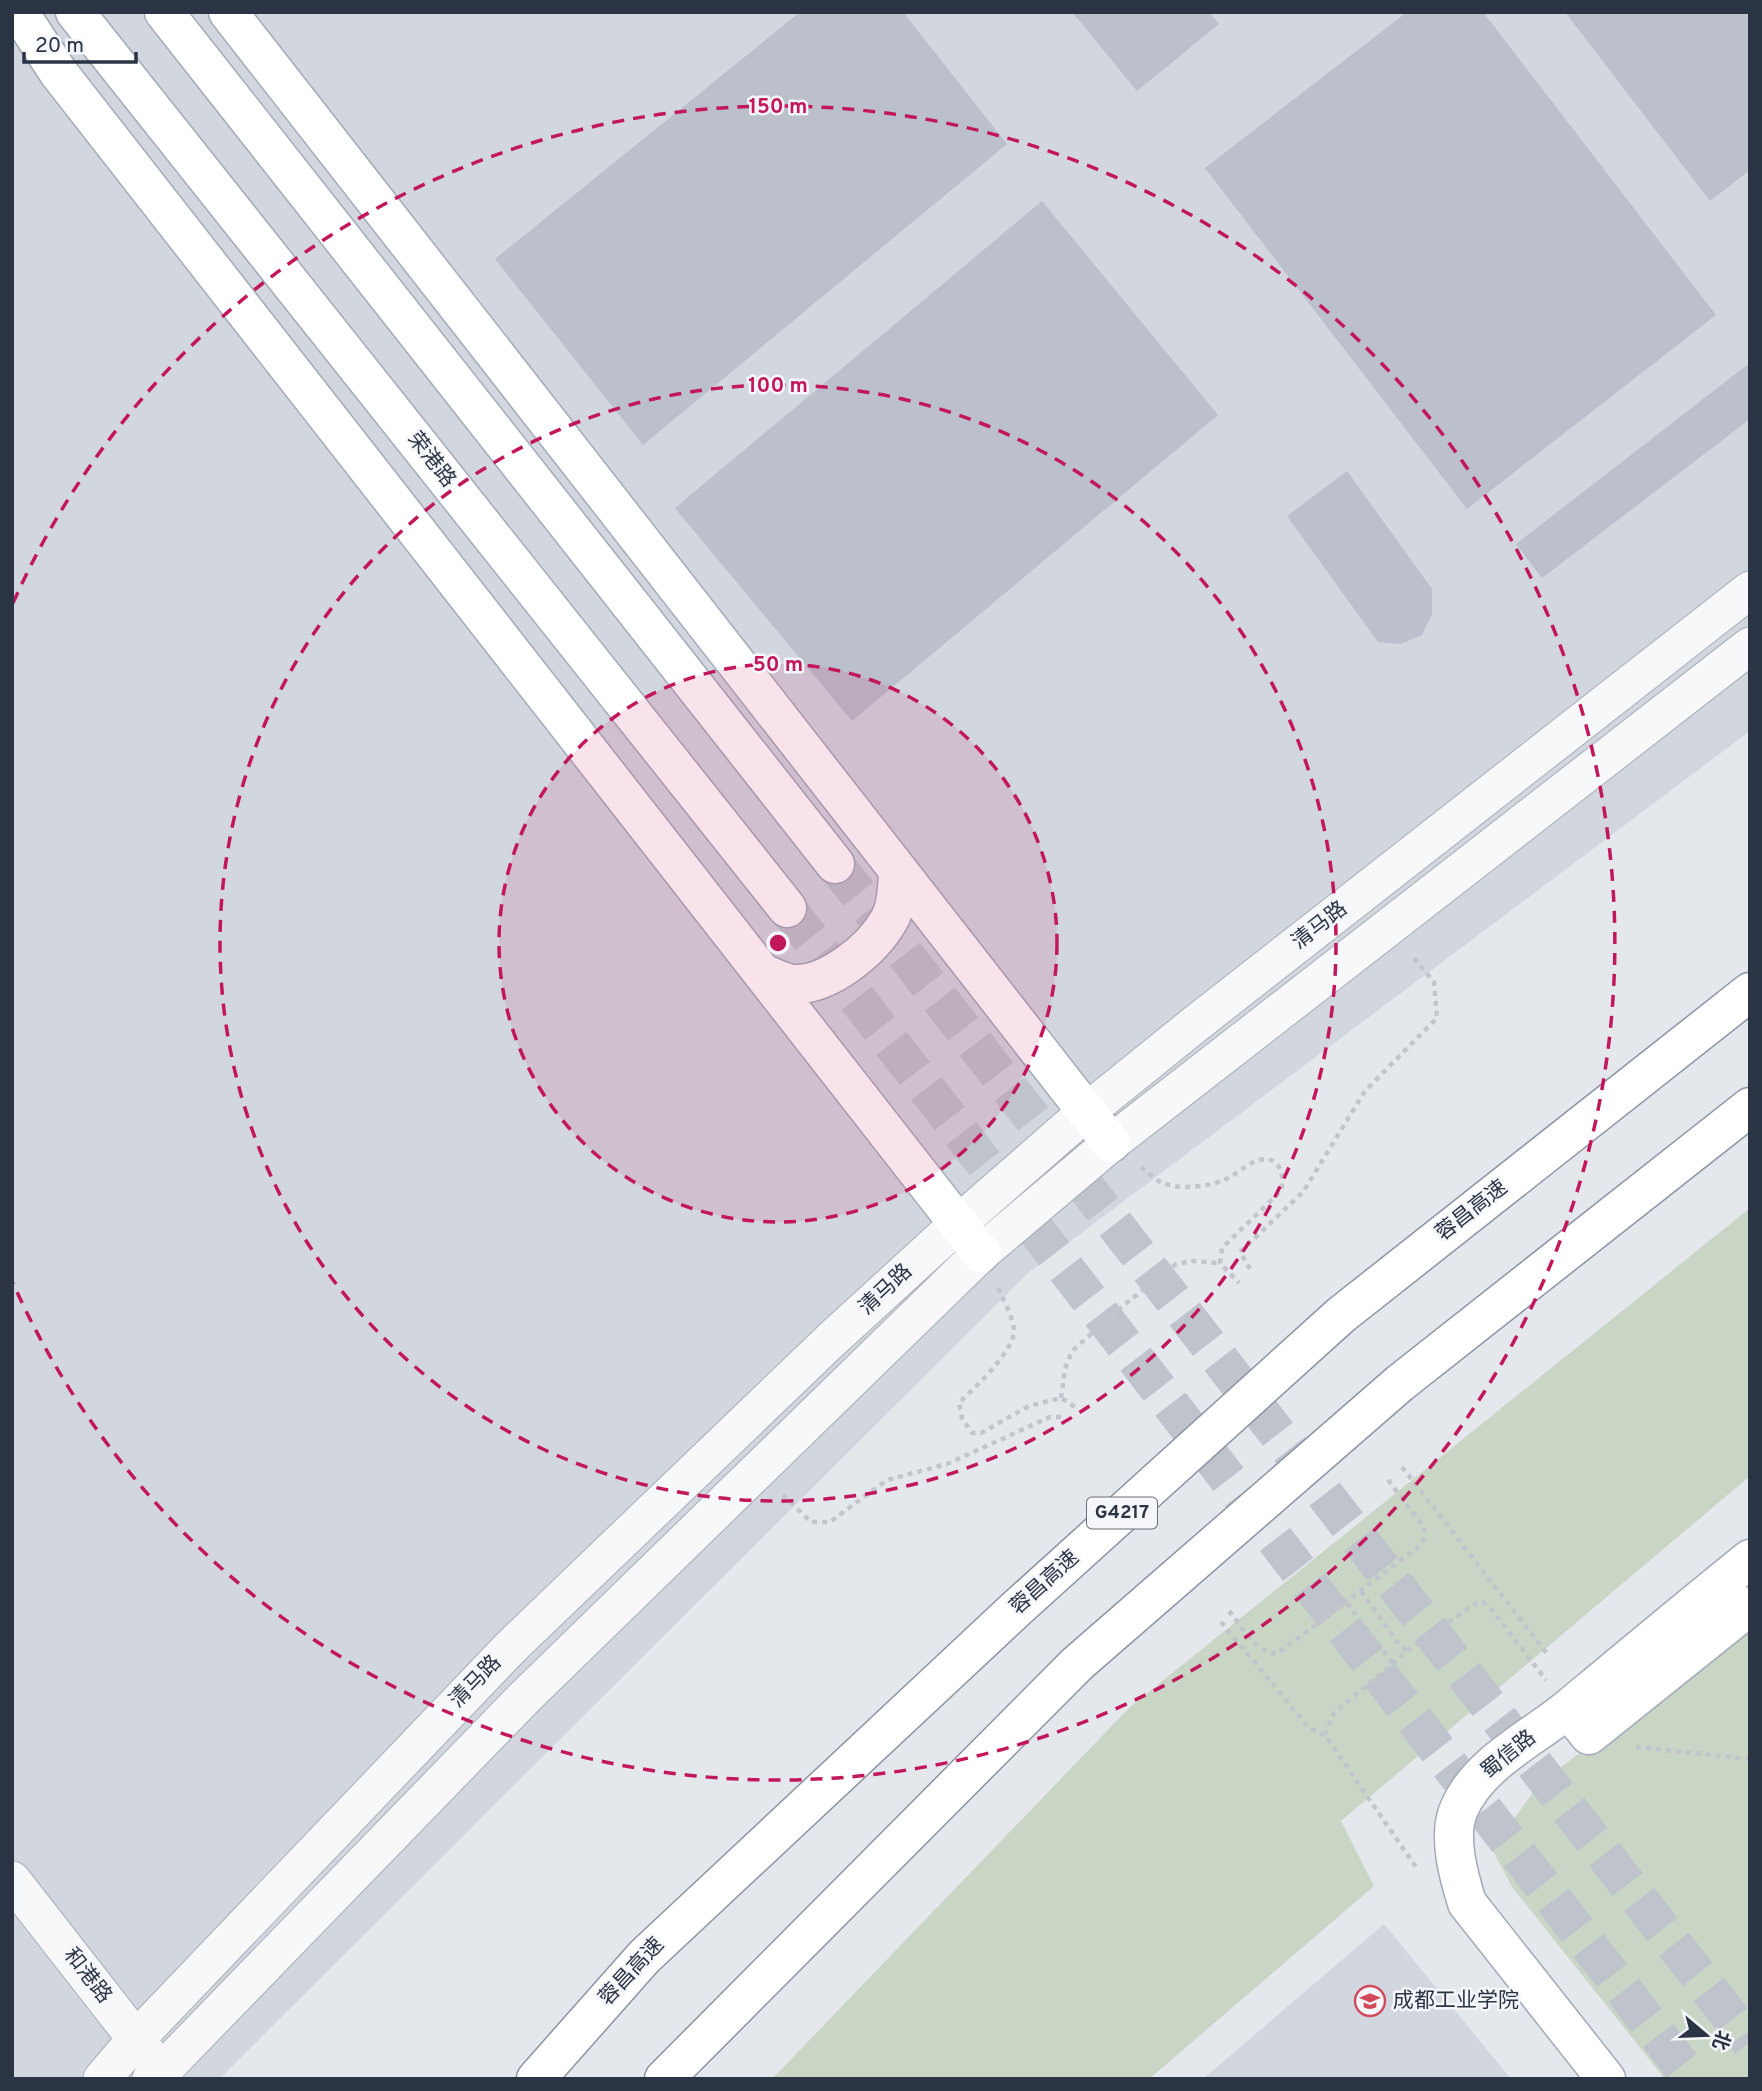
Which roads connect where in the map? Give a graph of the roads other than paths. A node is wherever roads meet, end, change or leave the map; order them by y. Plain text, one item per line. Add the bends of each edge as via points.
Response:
1 (19, 12) edge
2 (75, 12) edge
3 (164, 12) edge
4 (228, 12) edge
5 (1750, 590) edge
6 (1750, 646) edge
7 (835, 864) tunnel mouth
8 (898, 873) junction
9 (787, 908) tunnel mouth
10 (762, 973) junction
11 (1750, 992) edge
12 (1750, 1107) edge
13 (1085, 1113) junction
14 (1111, 1143) junction
15 (970, 1238) junction
16 (1750, 1559) edge
17 (1750, 1606) edge
18 (1567, 1709) junction
19 (12, 1880) edge
20 (136, 2039) junction
21 (156, 2075) edge
22 (102, 2079) edge
23 (536, 2079) edge
24 (664, 2079) edge
25 (1606, 2079) edge

1 - 10 main road via 58,72
2 - 9 main road, 荣港路
3 - 7 main road
4 - 8 main road
5 - 13 street, 清马路
6 - 14 street, 清马路
8 - 10 main road via 890,919 871,945 823,980 792,984
8 - 13 main road
10 - 15 main road
11 - 23 main road, 蓉昌高速 / G4217 via 1341,1315 1016,1609 644,1957
12 - 24 main road via 1400,1383 1077,1664
13 - 14 main road
13 - 15 street, 清马路
14 - 15 street, 清马路
15 - 20 street, 清马路 via 830,1341 510,1648
15 - 21 street, 清马路 via 758,1471 524,1698
16 - 18 main road, 蜀信路
17 - 18 main road via 1589,1735
18 - 25 main road, 蜀信路 via 1480,1775 1458,1810 1454,1828 1457,1869 1467,1903
19 - 20 street, 和港路
20 - 21 street, 和港路
20 - 22 street, 清马路

